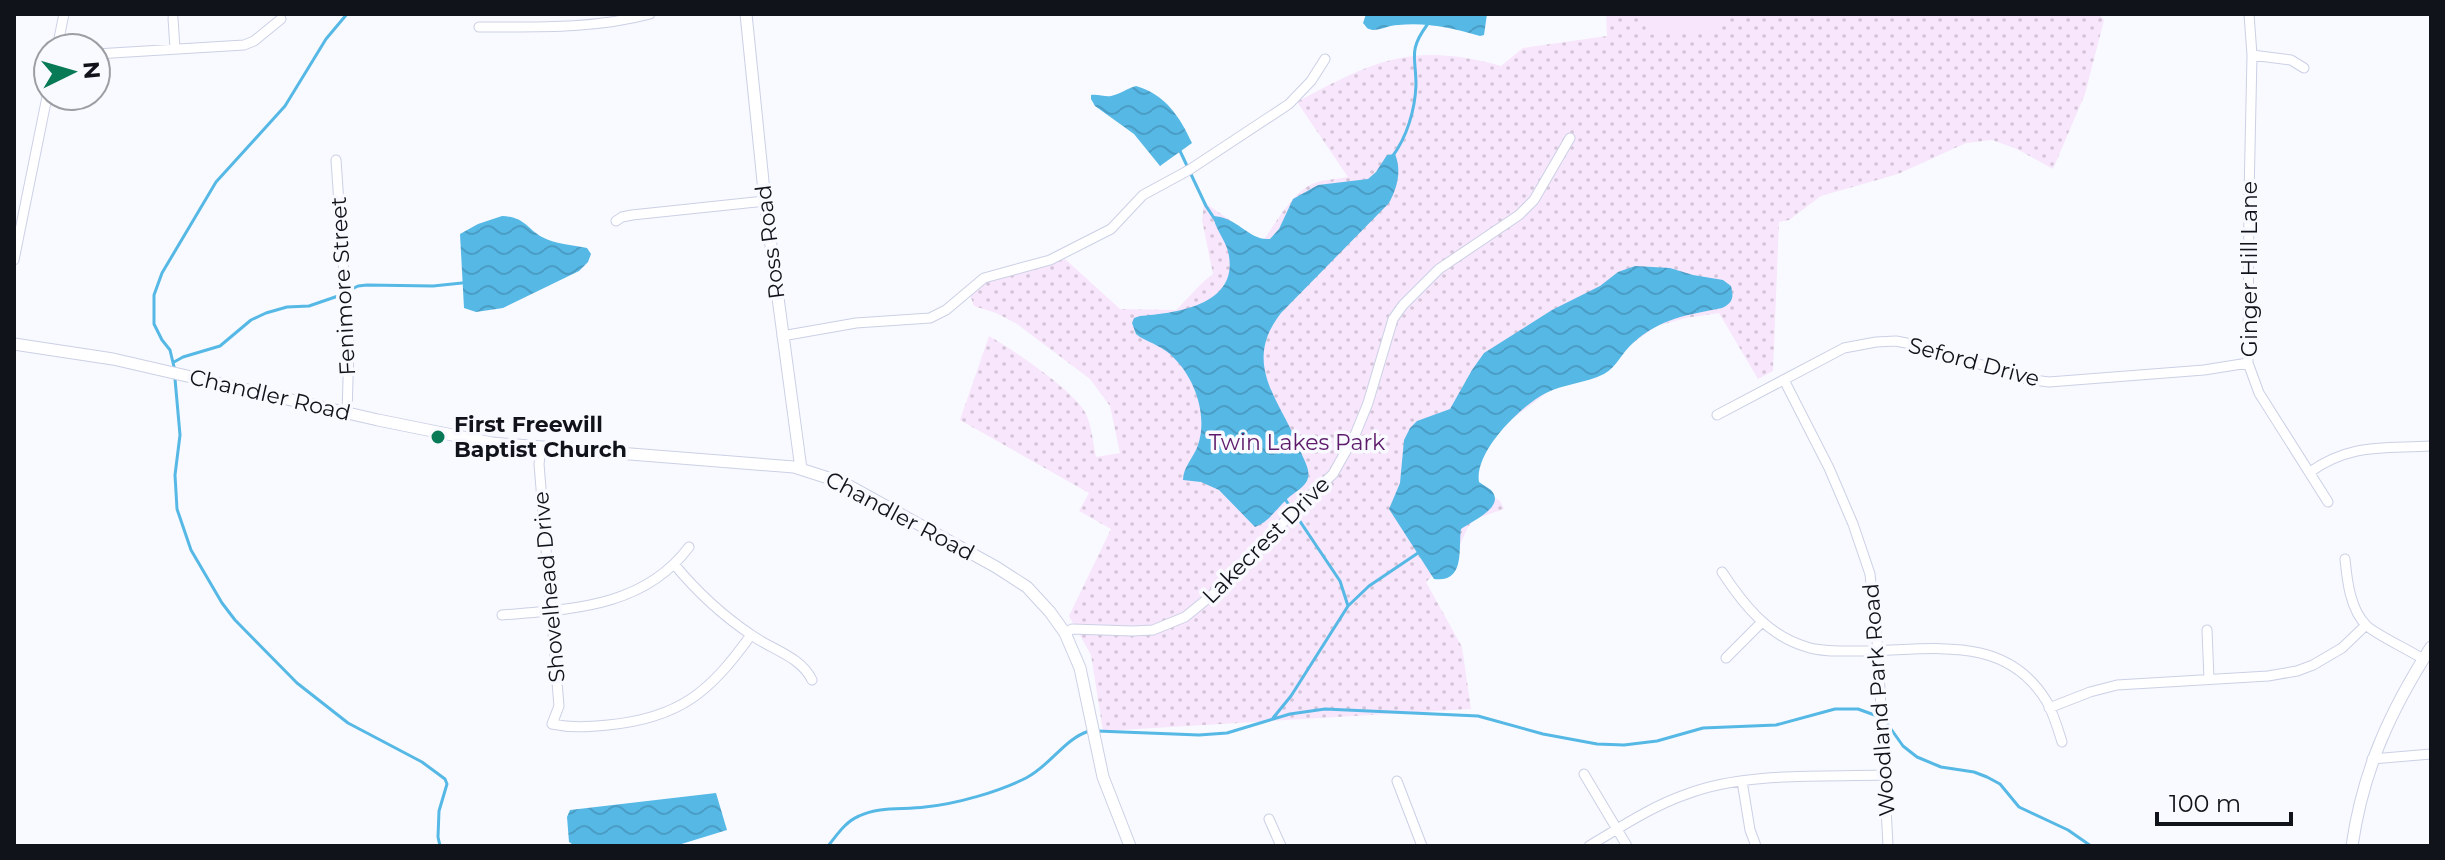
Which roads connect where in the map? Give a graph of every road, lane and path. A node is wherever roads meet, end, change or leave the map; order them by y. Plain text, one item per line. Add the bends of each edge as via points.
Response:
1 (650, 14) edge
2 (746, 14) edge
3 (2249, 14) edge
4 (173, 18) dead end
5 (281, 19) dead end
6 (479, 27) dead end
7 (175, 49) junction
8 (112, 53) edge
9 (2252, 55) junction
10 (1325, 59) dead end
11 (2304, 68) dead end
12 (44, 112) edge
13 (1570, 138) dead end
14 (336, 160) dead end
15 (765, 201) junction
16 (616, 221) dead end
17 (14, 260) edge
18 (782, 336) junction
19 (14, 344) edge
20 (2248, 363) junction
21 (1784, 380) junction
22 (347, 413) junction
23 (1717, 415) dead end
24 (2431, 446) edge
25 (541, 448) junction
26 (801, 469) junction
27 (2310, 472) junction
28 (2328, 502) dead end
29 (689, 547) dead end
30 (2345, 559) dead end
31 (674, 564) junction
32 (1722, 572) dead end
33 (551, 611) junction
34 (502, 615) dead end
35 (1762, 622) junction
36 (2366, 625) junction
37 (2207, 630) dead end
38 (1065, 633) junction
39 (751, 635) junction
40 (2431, 647) edge
41 (1878, 651) junction
42 (1726, 658) dead end
43 (2423, 659) junction
44 (2209, 679) junction
45 (812, 680) dead end
46 (2049, 708) junction
47 (2062, 742) dead end
48 (2431, 754) edge
49 (2372, 759) junction
50 (1584, 774) dead end
51 (1883, 775) junction
52 (1397, 781) dead end
53 (1742, 781) junction
54 (1269, 819) dead end
55 (1617, 829) junction
56 (1130, 846) edge
57 (1281, 846) edge
58 (1422, 846) edge
59 (1589, 846) edge
60 (1627, 846) edge
61 (1756, 846) edge
62 (1888, 846) edge
63 (2352, 846) edge

1 - 6 street via 602,24
2 - 15 street, Ross Road
3 - 9 street, Ginger Hill Lane
4 - 7 street
5 - 7 street via 244,45
7 - 8 street
9 - 11 street via 2291,60
9 - 20 street, Ginger Hill Lane
10 - 18 street via 1289,104 1143,195 1111,229 1050,260 984,278 930,318
12 - 17 street
13 - 38 street, Lakecrest Drive via 1534,200 1439,269 1403,305 1393,319 1358,427 1333,474 1228,582 1185,617 1164,626
14 - 22 street, Fenimore Street via 349,347
15 - 16 street
15 - 18 street, Ross Road
18 - 26 street, Ross Road
19 - 22 street, Chandler Road via 113,359
20 - 21 street, Seford Drive via 2049,382 1896,341 1844,348
20 - 27 street, Ginger Hill Lane via 2259,393
21 - 23 street, Seford Drive
21 - 41 street, Woodland Park Road via 1829,468 1867,563
22 - 25 street, Chandler Road
24 - 27 street via 2347,452
25 - 26 street, Chandler Road
25 - 33 street, Shovelhead Drive
26 - 38 street, Chandler Road via 858,490 996,567 1036,596
27 - 28 street, Ginger Hill Lane
29 - 31 street
30 - 36 street via 2352,597
31 - 33 street via 624,596
31 - 39 street
32 - 35 street
33 - 34 street
33 - 39 street, Shovelhead Drive via 559,706 552,724 576,728 665,714 716,680
35 - 41 street via 1806,647
35 - 42 street
36 - 43 street
36 - 44 street via 2342,648 2297,671
37 - 44 street
38 - 56 street, Chandler Road via 1080,668 1103,777
39 - 45 street via 802,665
40 - 43 street
41 - 46 street via 1983,652 2017,669
41 - 51 street, Woodland Park Road
43 - 49 street
44 - 46 street via 2117,685
46 - 47 street
48 - 49 street
49 - 63 street
50 - 55 street
51 - 53 street
51 - 62 street, Woodland Park Road
52 - 58 street
53 - 55 street via 1686,794
53 - 61 street
54 - 57 street
55 - 59 street
55 - 60 street

